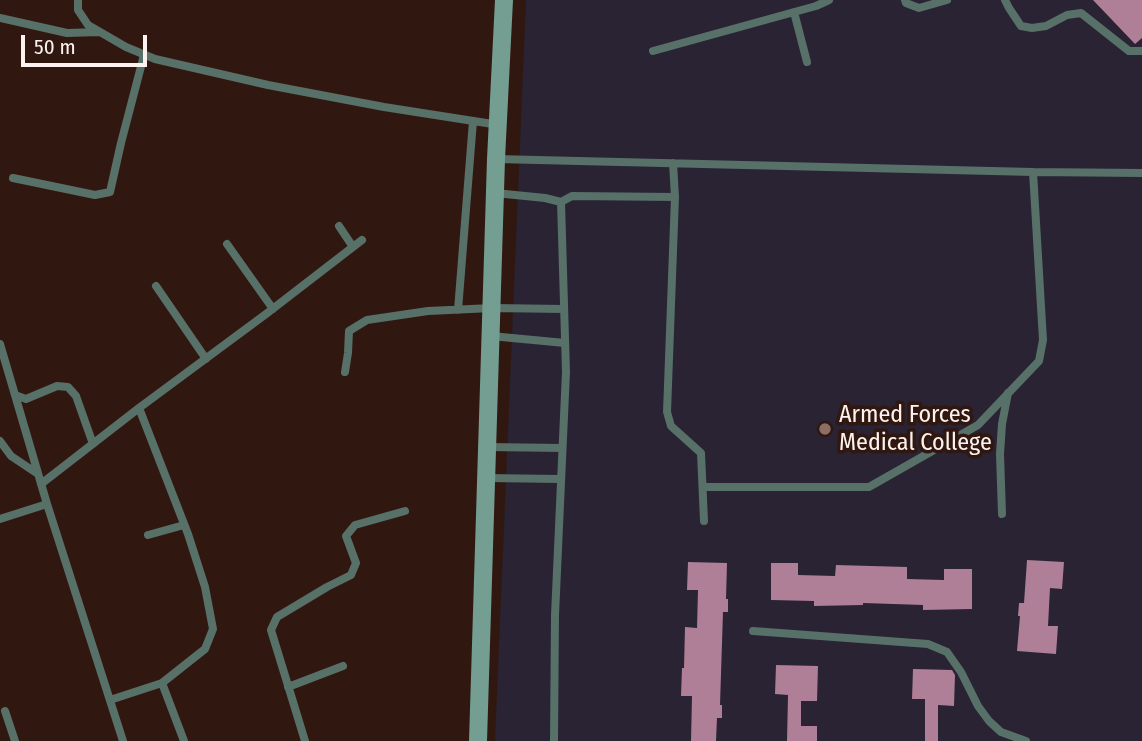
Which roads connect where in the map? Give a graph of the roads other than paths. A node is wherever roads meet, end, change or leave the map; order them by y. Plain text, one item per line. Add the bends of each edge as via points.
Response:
1 (78, 0) edge
2 (504, 0) edge
3 (829, 0) edge
4 (905, 0) edge
5 (947, 0) edge
6 (1005, 0) edge
7 (794, 12) junction
8 (0, 18) edge
9 (99, 33) junction
10 (653, 51) dead end
11 (1142, 51) edge
12 (144, 55) junction
13 (807, 62) dead end
14 (473, 121) junction
15 (499, 125) junction
16 (496, 159) junction
17 (673, 163) junction
18 (1032, 172) junction
19 (1142, 173) edge
20 (13, 178) dead end
21 (495, 193) junction
22 (675, 197) junction
23 (561, 202) junction
24 (339, 226) dead end
25 (362, 240) dead end
26 (227, 244) dead end
27 (353, 247) junction
28 (156, 286) dead end
29 (492, 308) junction
30 (273, 309) junction
31 (564, 309) junction
32 (458, 310) junction
33 (491, 336) junction
34 (565, 343) junction
35 (0, 344) edge
36 (206, 359) junction
37 (7, 369) junction
38 (345, 372) dead end
39 (0, 381) edge
40 (1008, 393) junction
41 (15, 395) junction
42 (139, 408) junction
43 (0, 441) edge
44 (93, 444) junction
45 (487, 447) junction
46 (562, 448) junction
47 (38, 474) junction
48 (486, 478) junction
49 (561, 479) junction
50 (41, 484) junction
51 (703, 487) junction
52 (47, 504) junction
53 (405, 511) dead end
54 (1002, 514) dead end
55 (0, 519) edge
56 (704, 522) dead end
57 (184, 525) junction
58 (148, 535) dead end
59 (753, 631) dead end
60 (343, 666) dead end
61 (162, 683) junction
62 (288, 687) junction
63 (110, 700) junction
64 (5, 711) dead end
65 (15, 741) edge
66 (123, 741) edge
67 (184, 741) edge
68 (304, 741) edge
69 (478, 741) edge
70 (554, 741) edge
71 (1026, 741) edge

1 - 9 lane via 78,10
2 - 15 street
3 - 7 lane
4 - 5 lane via 919,8
6 - 11 lane via 1021,26 1046,26 1081,13 1129,51
7 - 10 lane
7 - 13 lane
8 - 9 lane via 67,33
9 - 12 lane
12 - 14 lane via 268,85
12 - 20 lane via 110,192 95,195
14 - 15 lane
14 - 32 lane
15 - 16 street
16 - 17 lane
16 - 21 street
17 - 18 lane
17 - 22 lane
18 - 19 lane
18 - 40 lane via 1043,340 1039,361
21 - 23 lane
21 - 29 street
22 - 23 lane via 572,196
22 - 51 lane via 667,412 671,426 701,453
23 - 31 lane
24 - 27 lane
25 - 27 lane
26 - 30 lane
27 - 30 lane
28 - 36 lane
29 - 31 lane
29 - 32 lane
29 - 33 street
30 - 36 lane
31 - 34 lane
32 - 38 lane via 367,320 349,331
33 - 34 lane
33 - 45 street
34 - 46 lane
35 - 37 lane
36 - 42 lane
37 - 39 lane
37 - 41 lane
40 - 51 lane via 978,425 869,487
40 - 54 lane via 1000,454
41 - 44 lane via 26,399 57,386 68,387 76,396
41 - 47 lane
42 - 44 lane
42 - 57 lane
43 - 47 lane via 11,456
44 - 50 lane
45 - 46 lane
45 - 48 street
46 - 49 lane
47 - 50 lane
48 - 49 lane
48 - 69 street
49 - 70 lane
50 - 52 lane
51 - 56 lane
52 - 55 lane
52 - 63 lane
53 - 62 lane via 355,525 346,536 356,564 351,575 277,617 271,630
57 - 58 lane
57 - 61 lane via 205,587 213,629 205,649
59 - 71 lane via 929,644 947,652 989,721
60 - 62 lane
61 - 63 lane
61 - 67 lane
62 - 68 lane
63 - 66 lane
64 - 65 lane

